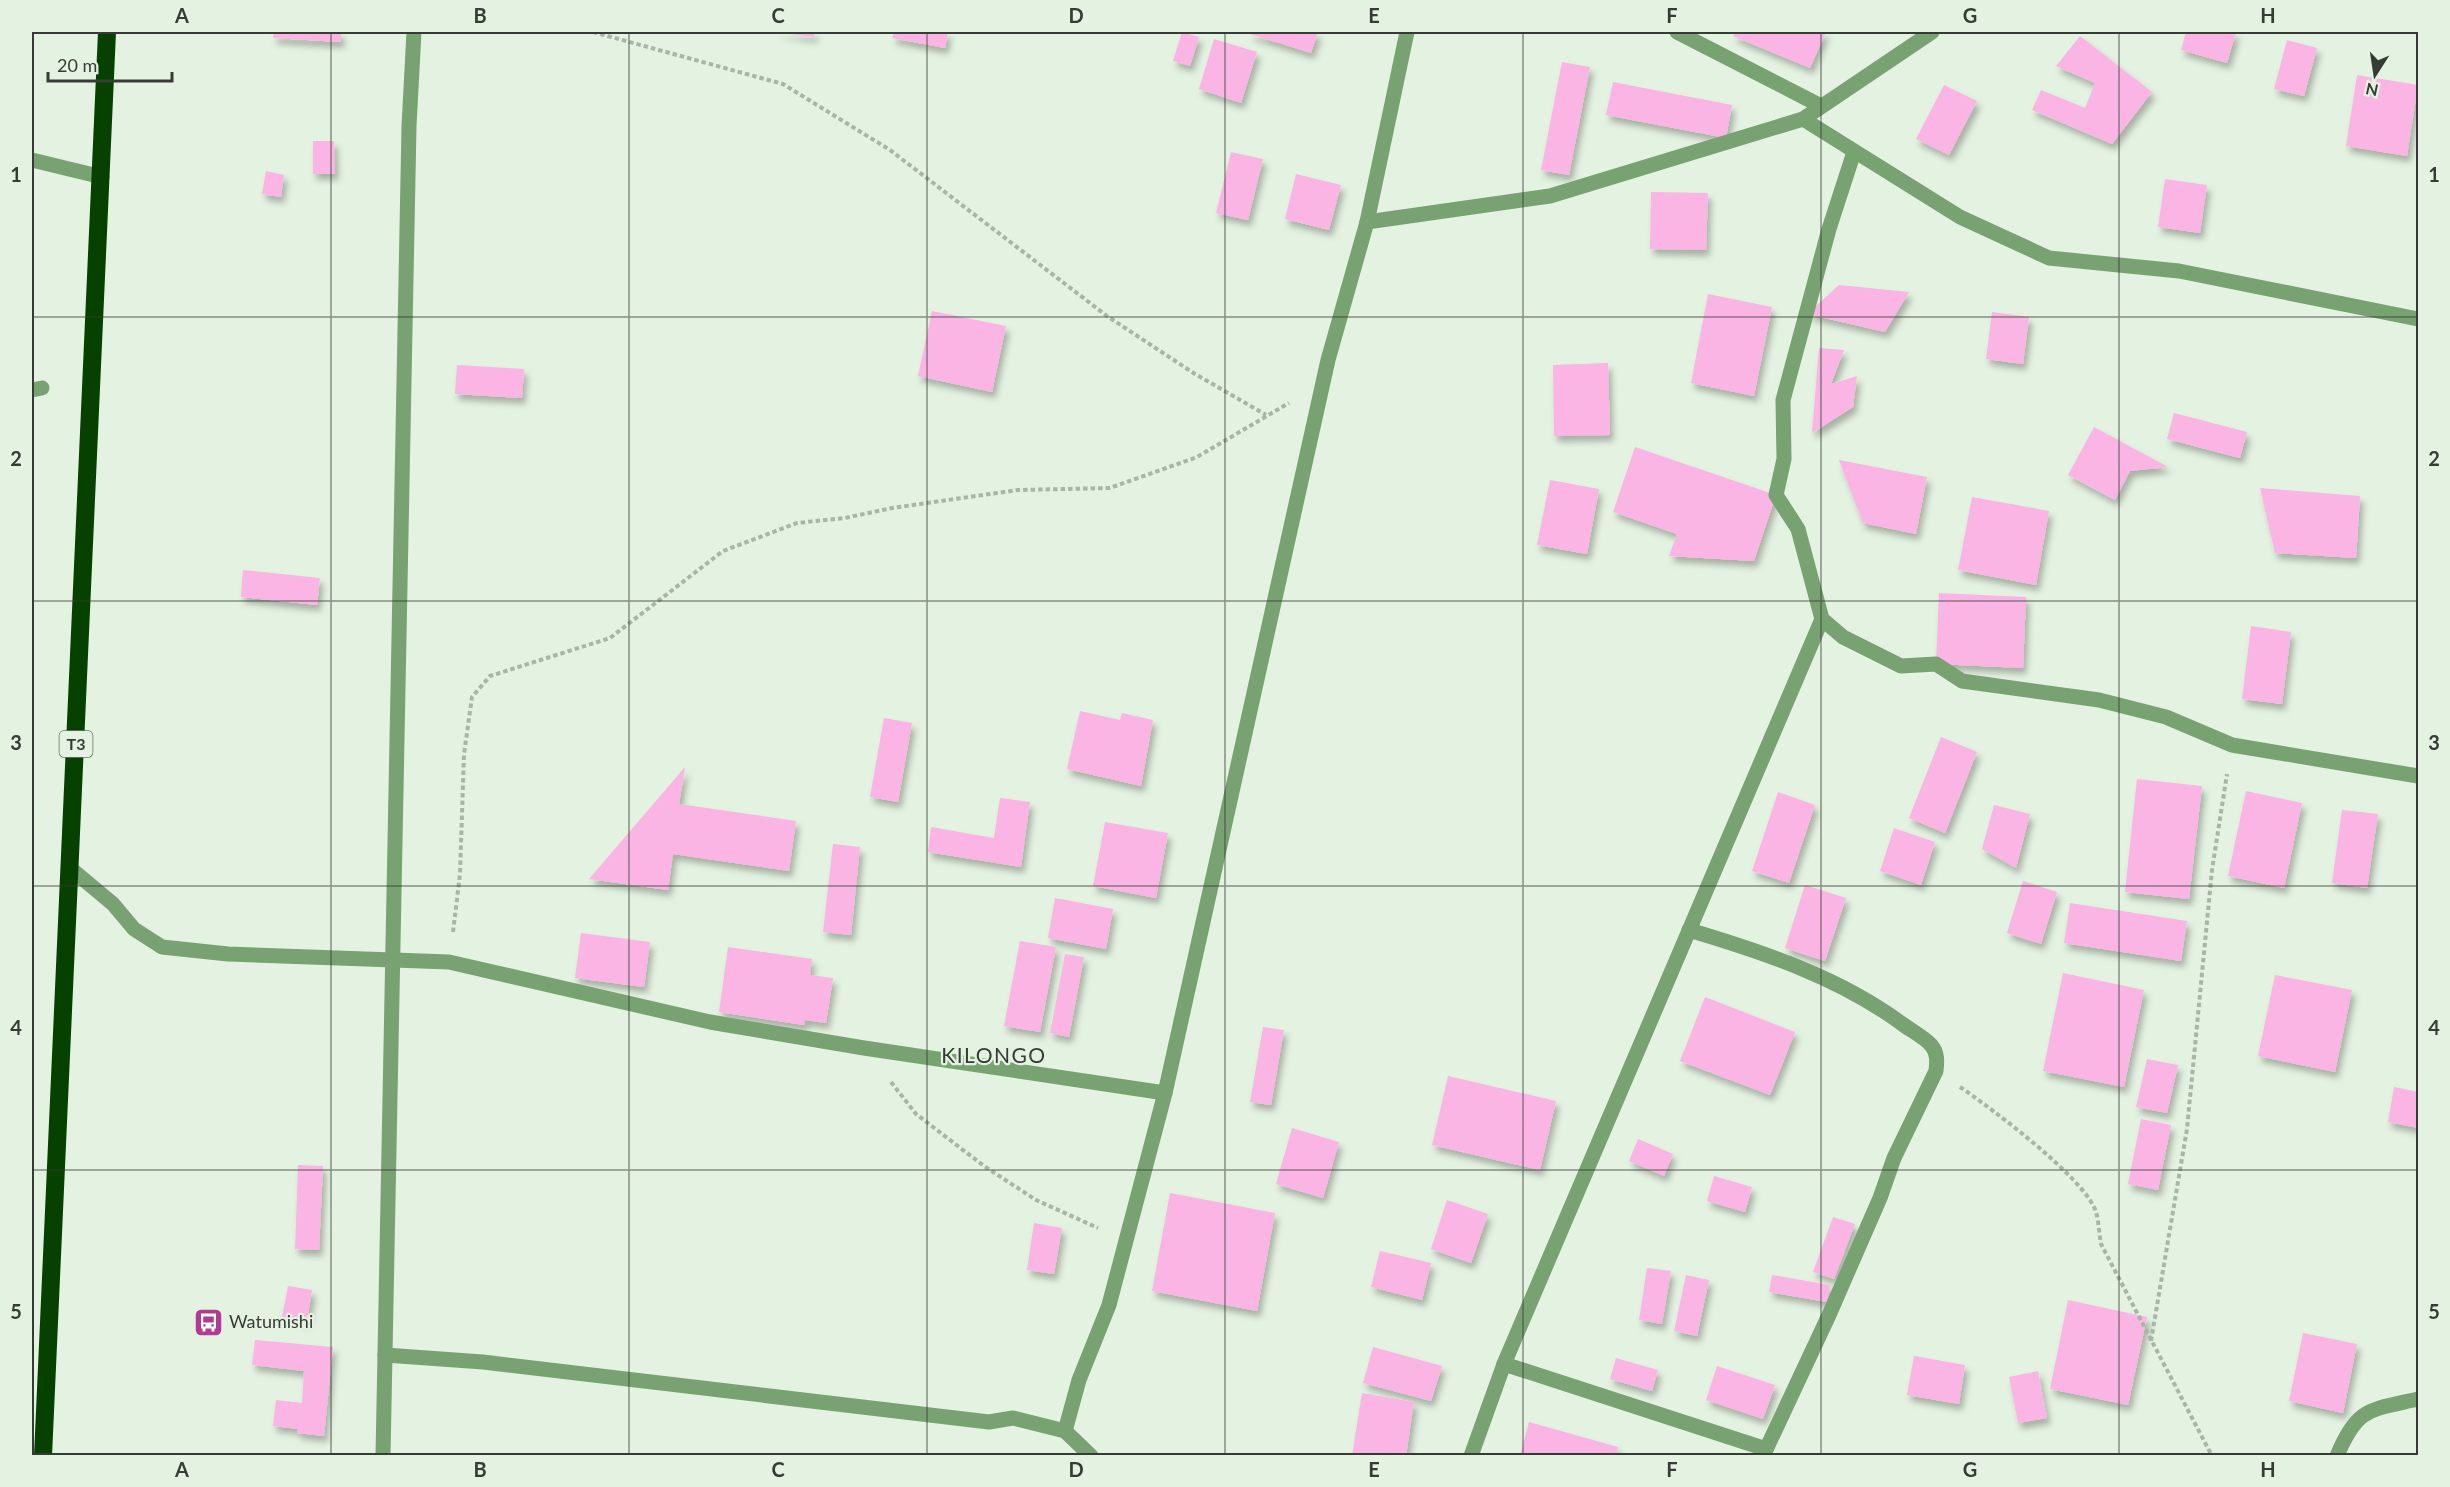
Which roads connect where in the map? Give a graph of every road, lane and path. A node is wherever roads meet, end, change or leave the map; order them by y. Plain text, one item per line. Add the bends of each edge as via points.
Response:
1 (107, 32) edge
2 (414, 32) edge
3 (593, 32) edge
4 (1407, 32) edge
5 (1677, 32) edge
6 (1932, 32) edge
7 (1821, 106) junction
8 (1803, 119) junction
9 (1854, 152) junction
10 (32, 160) edge
11 (102, 177) junction
12 (1367, 222) junction
13 (2418, 319) edge
14 (1324, 383) junction
15 (1267, 416) junction
16 (1822, 619) junction
17 (2232, 745) junction
18 (2418, 776) edge
19 (70, 868) junction
20 (1689, 930) junction
21 (392, 960) junction
22 (449, 963) junction
23 (864, 1048) junction
24 (1936, 1071) junction
25 (1165, 1093) junction
26 (1126, 1241) junction
27 (2151, 1341) junction
28 (385, 1355) junction
29 (1504, 1364) junction
30 (2418, 1399) edge
31 (1065, 1431) junction
32 (1765, 1452) edge
33 (43, 1455) edge
34 (383, 1455) edge
35 (1091, 1455) edge
36 (1471, 1455) edge
37 (2212, 1455) edge
38 (2337, 1455) edge

1 - 11 highway, T3
2 - 21 street
3 - 15 path via 783,84 890,150 1107,316 1194,374
4 - 12 street
5 - 7 street
6 - 7 street
7 - 8 street
8 - 9 street
8 - 12 street via 1550,196
9 - 13 street via 1960,217 2049,258 2179,271
9 - 16 street via 1829,229 1784,400 1784,459 1776,495 1798,529
10 - 11 street
11 - 19 highway, T3
12 - 14 street
14 - 15 path
14 - 25 street
15 - 22 path via 1197,457 1110,488 1018,489 797,524 723,551 610,638 490,676 472,697 464,754 460,874
16 - 17 street via 1843,637 1901,666 1936,664 1962,681 2099,700 2166,717
16 - 20 street
17 - 18 street
17 - 27 path via 2212,870 2187,1129
19 - 21 street via 113,904 134,929 162,947 228,954
19 - 33 highway, T3
20 - 24 street via 1792,964 1843,987 1931,1045 1937,1058
20 - 29 street
21 - 22 street
21 - 28 street
22 - 23 street via 710,1022
23 - 25 street
23 - 26 path via 916,1114 984,1166 1036,1200
24 - 27 path via 1987,1106 2080,1185 2096,1210 2101,1244
24 - 32 street
25 - 26 street
26 - 31 street via 1109,1305 1078,1380
27 - 37 path
28 - 31 street via 483,1362 989,1422 1013,1418
28 - 34 street
29 - 32 street
29 - 36 street
30 - 38 street via 2360,1416 2348,1430
31 - 35 street

